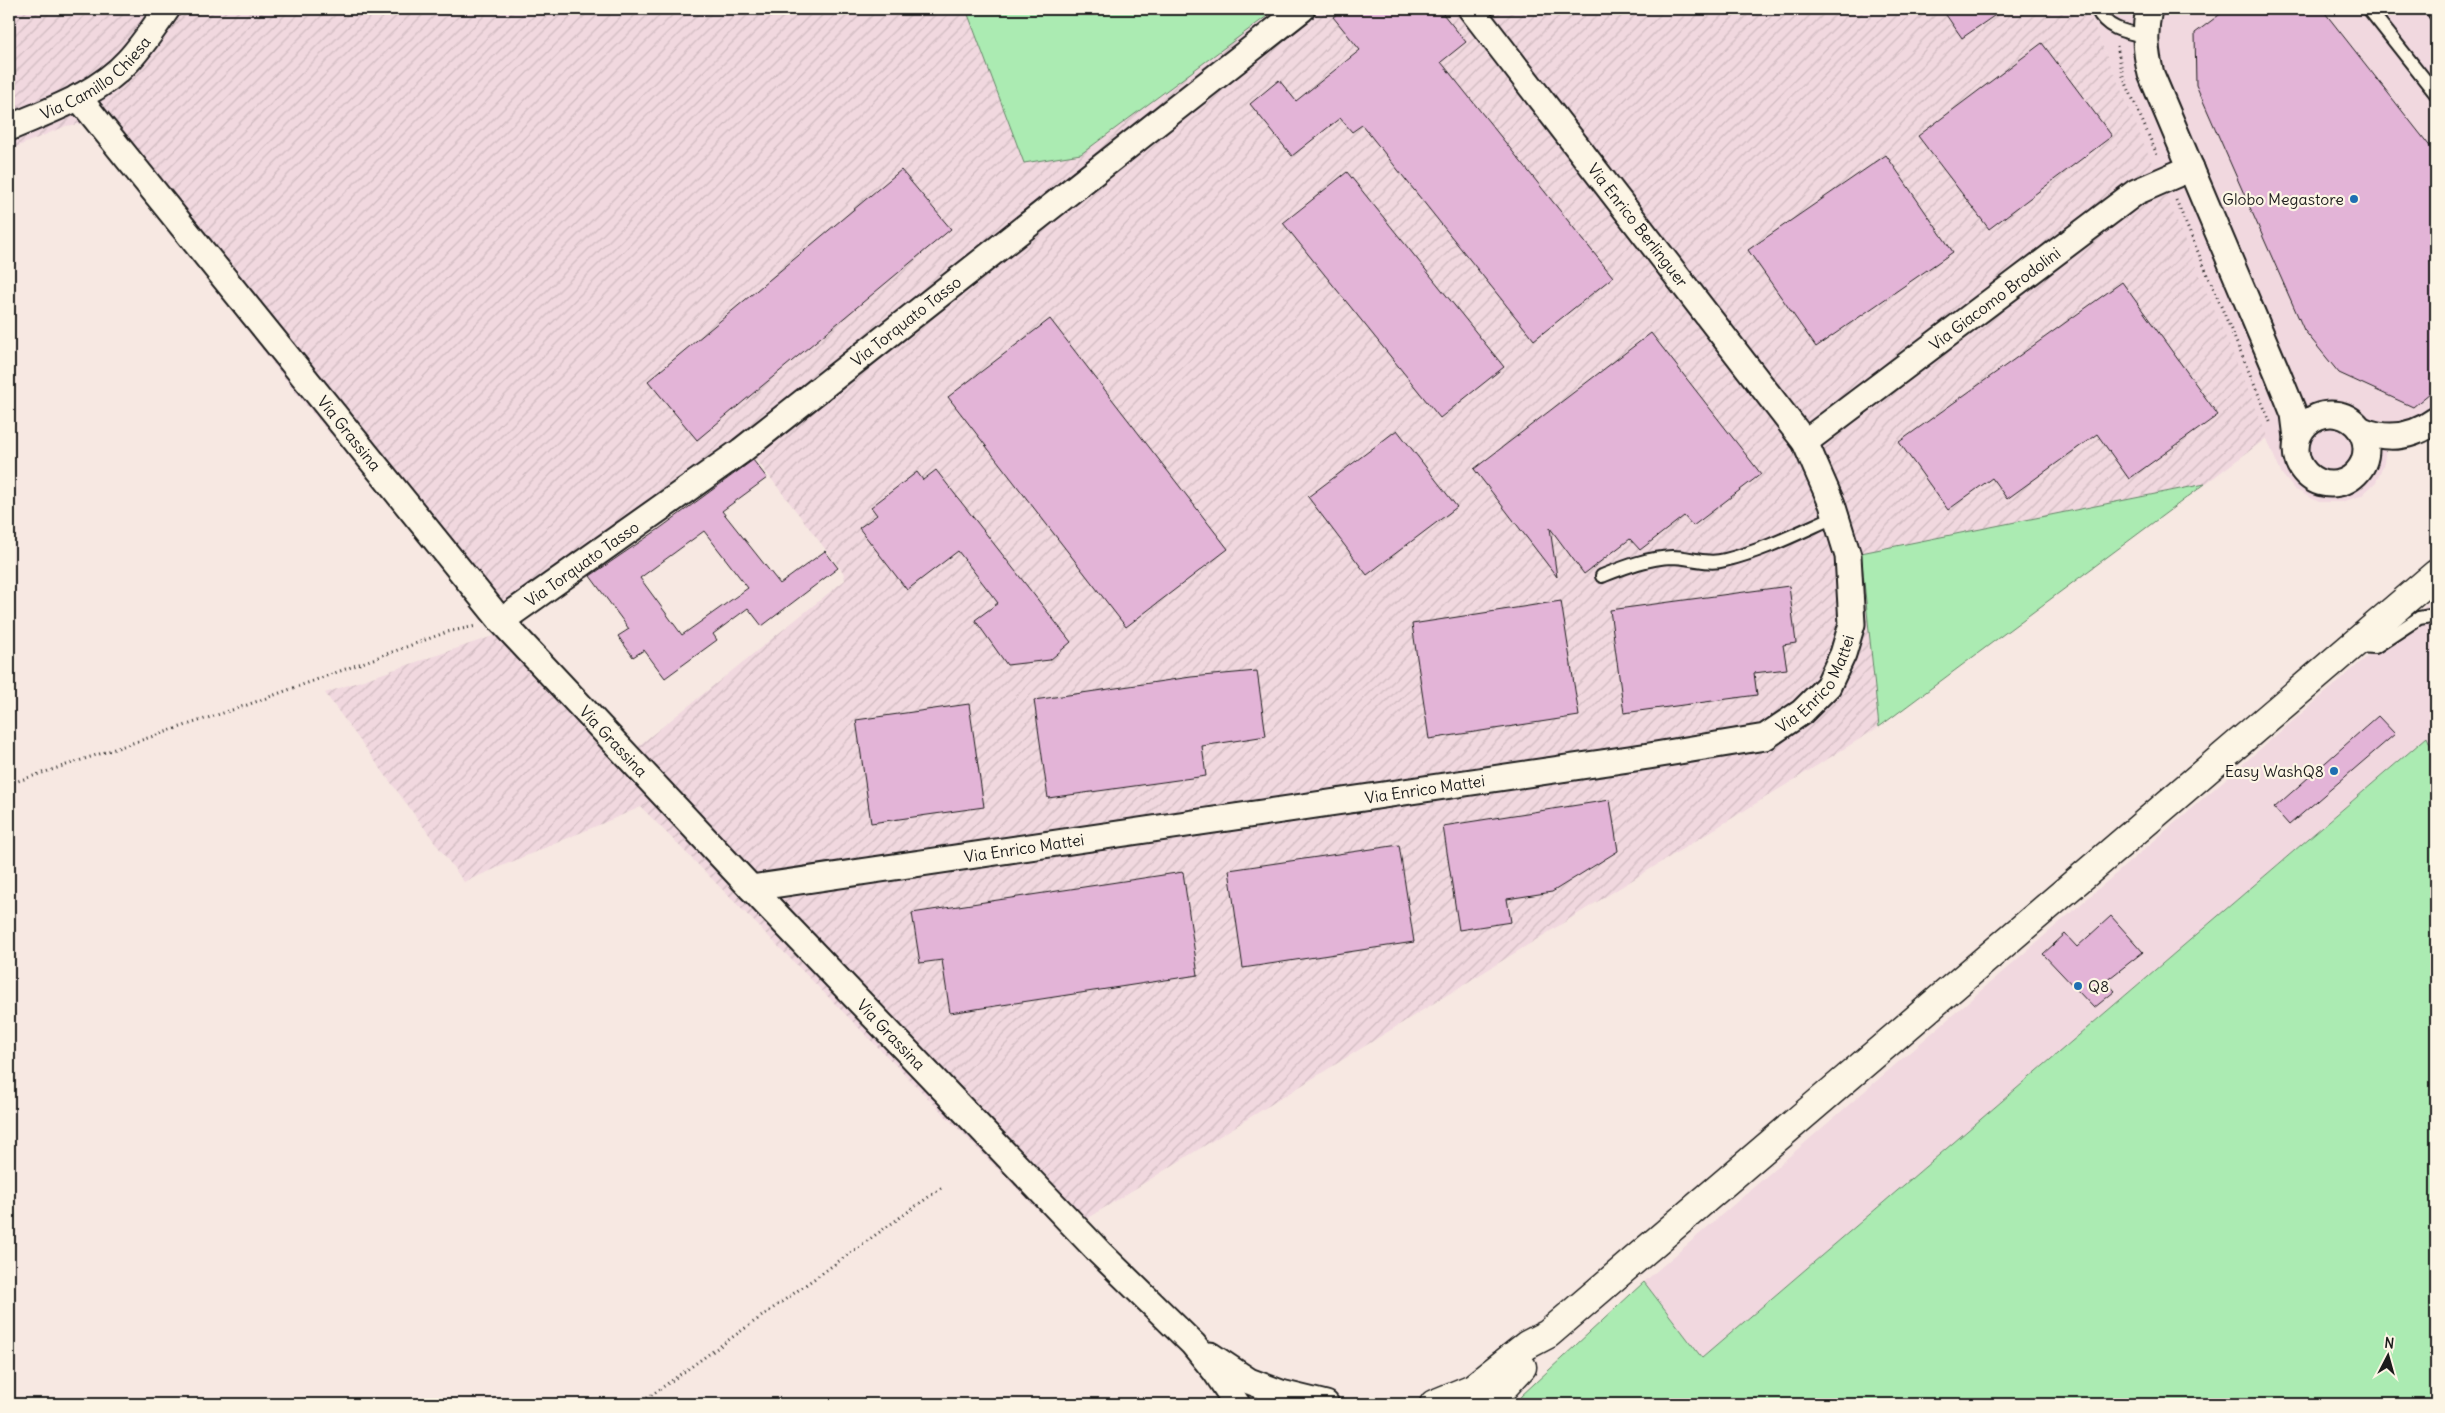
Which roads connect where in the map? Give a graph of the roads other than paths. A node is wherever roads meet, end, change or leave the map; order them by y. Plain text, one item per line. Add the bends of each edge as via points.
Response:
1 (167, 9) edge
2 (1302, 9) edge
3 (1471, 9) edge
4 (2097, 9) edge
5 (2148, 9) edge
6 (2369, 9) edge
7 (2432, 9) edge
8 (2436, 15) edge
9 (2145, 36) junction
10 (2436, 94) edge
11 (78, 97) junction
12 (9, 128) edge
13 (2191, 168) junction
14 (2277, 372) junction
15 (2334, 413) junction
16 (2436, 420) edge
17 (2362, 430) junction
18 (2297, 438) junction
19 (1805, 442) junction
20 (1836, 516) junction
21 (2436, 574) edge
22 (1602, 576) dead end
23 (2436, 615) edge
24 (501, 620) junction
25 (2352, 646) junction
26 (751, 888) junction
27 (1548, 1334) junction
28 (1193, 1344) junction
29 (1237, 1404) edge
30 (1326, 1404) edge
31 (1434, 1404) edge
32 (1488, 1404) edge

1 - 11 street, Via Camillo Chiesa via 128,62 100,85
2 - 24 street, Via Torquato Tasso via 741,451
3 - 19 street, Via Enrico Berlinguer
4 - 9 lane via 2101,18 2112,27
5 - 9 street
6 - 10 lane
7 - 8 lane
9 - 13 street via 2151,74
11 - 12 street, Via Camillo Chiesa
11 - 24 street, Via Grassina
13 - 14 street
13 - 19 street, Via Giacomo Brodolini via 2136,192
14 - 15 street via 2299,399 2318,410
14 - 18 street via 2294,414
15 - 17 street via 2354,422
15 - 18 street via 2312,419
16 - 17 street via 2404,436 2386,437
17 - 18 street via 2367,452 2364,463 2349,480 2339,484 2326,484 2305,473 2298,462
19 - 20 street, Via Enrico Mattei
20 - 22 lane via 1724,561 1672,557 1638,562
20 - 26 street, Via Enrico Mattei via 1848,556 1851,604 1852,624 1843,654 1828,686 1802,712 1765,737
21 - 25 main road
23 - 25 lane via 2419,618 2375,647
24 - 26 street, Via Grassina
25 - 27 main road
26 - 28 street, Via Grassina via 1100,1253
27 - 31 main road via 1527,1345 1473,1388
27 - 32 main road via 1531,1358
28 - 29 street, Via Grassina
28 - 30 street, Via Grassina via 1249,1381

